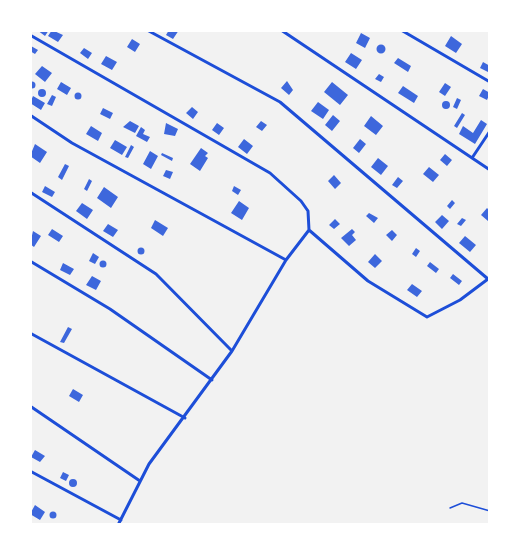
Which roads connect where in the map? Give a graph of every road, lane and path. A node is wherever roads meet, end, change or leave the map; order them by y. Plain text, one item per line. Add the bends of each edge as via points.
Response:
1 (147, 30) edge
2 (281, 30) edge
3 (401, 30) edge
4 (30, 35) edge
5 (490, 80) edge
6 (30, 115) edge
7 (490, 130) edge
8 (472, 158) junction
9 (490, 170) edge
10 (30, 192) edge
11 (309, 230) junction
12 (286, 260) junction
13 (30, 261) edge
14 (489, 280) edge
15 (30, 333) edge
16 (232, 351) junction
17 (212, 380) junction
18 (30, 406) edge
19 (185, 418) junction
20 (30, 471) edge
21 (140, 481) junction
22 (450, 508) dead end
23 (490, 511) edge
24 (120, 520) junction
25 (118, 525) edge

1 - 14 street via 280,102
2 - 8 street
3 - 5 street
4 - 11 street via 270,173 308,211
6 - 12 street via 72,143
7 - 8 street
8 - 9 street
10 - 16 street via 156,274
11 - 12 street
11 - 14 street via 368,281 427,317
12 - 16 street
13 - 17 street via 110,309
15 - 19 street
16 - 17 street
17 - 19 street
18 - 21 street
19 - 21 street
20 - 24 street
21 - 24 street
22 - 23 lane via 462,503
24 - 25 street

